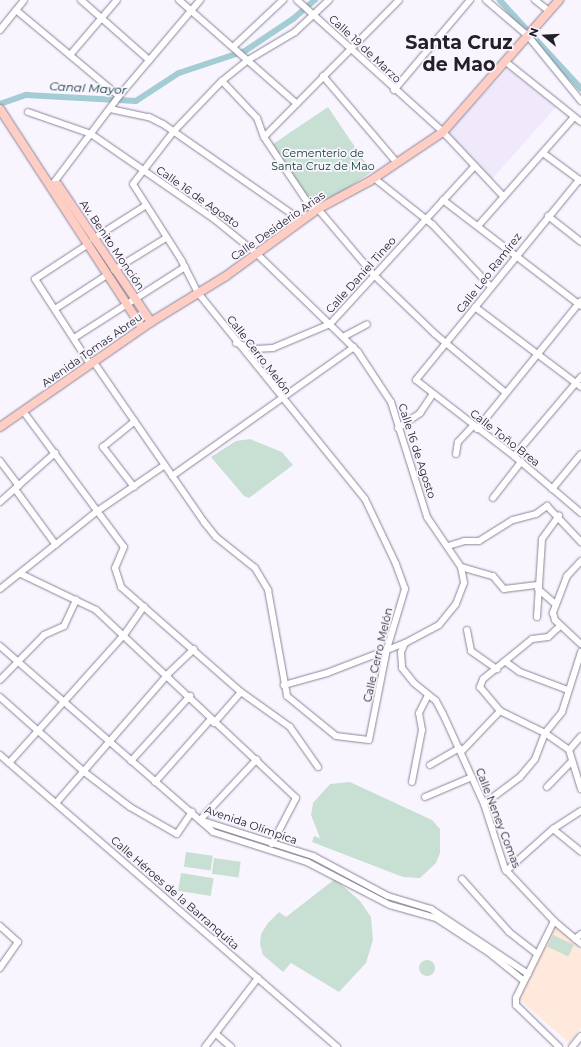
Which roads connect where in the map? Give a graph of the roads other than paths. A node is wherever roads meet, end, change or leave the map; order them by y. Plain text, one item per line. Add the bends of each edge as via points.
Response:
1 (24, 0) edge
2 (81, 0) edge
3 (117, 0) edge
4 (179, 0) edge
5 (200, 0) edge
6 (284, 0) edge
7 (297, 0) edge
8 (329, 0) edge
9 (399, 0) edge
10 (470, 0) edge
11 (486, 0) edge
12 (535, 0) edge
13 (558, 0) edge
14 (16, 10) junction
15 (191, 11) junction
16 (549, 11) junction
17 (311, 12) junction
18 (101, 18) junction
19 (0, 30) edge
20 (531, 33) junction
21 (234, 48) junction
22 (351, 48) junction
23 (70, 55) junction
24 (246, 58) junction
25 (149, 60) junction
26 (506, 62) junction
27 (323, 76) junction
28 (222, 81) junction
29 (394, 90) junction
30 (119, 96) junction
31 (581, 101) edge
32 (297, 104) junction
33 (111, 108) junction
34 (1, 110) edge
35 (28, 112) dead end
36 (574, 117) junction
37 (581, 122) edge
38 (174, 131) junction
39 (443, 132) junction
40 (91, 134) junction
41 (264, 137) junction
42 (543, 153) junction
43 (397, 163) junction
44 (475, 166) junction
45 (141, 170) junction
46 (374, 178) junction
47 (580, 181) edge
48 (52, 185) junction
49 (504, 197) junction
50 (443, 200) junction
51 (145, 206) junction
52 (316, 211) junction
53 (548, 216) junction
54 (425, 219) junction
55 (302, 221) junction
56 (478, 226) junction
57 (166, 238) junction
58 (93, 239) junction
59 (581, 242) edge
60 (87, 245) junction
61 (256, 253) junction
62 (515, 255) junction
63 (185, 267) junction
64 (110, 272) junction
65 (374, 275) junction
66 (491, 287) junction
67 (198, 294) junction
68 (136, 301) junction
69 (580, 303) edge
70 (128, 306) junction
71 (475, 307) junction
72 (55, 309) junction
73 (151, 322) junction
74 (330, 324) junction
75 (367, 324) dead end
76 (142, 328) junction
77 (343, 337) junction
78 (74, 338) junction
79 (236, 342) junction
80 (446, 343) junction
81 (354, 348) junction
82 (538, 355) junction
83 (92, 363) junction
84 (581, 377) edge
85 (416, 380) joint
86 (578, 385) edge
87 (506, 393) junction
88 (432, 395) junction
89 (279, 397) junction
90 (23, 411) junction
91 (135, 421) junction
92 (0, 427) edge
93 (475, 427) junction
94 (398, 428) junction
95 (55, 453) junction
96 (456, 454) dead end
97 (581, 454) edge
98 (514, 456) junction
99 (0, 461) edge
100 (521, 462) junction
101 (165, 465) junction
102 (172, 476) junction
103 (17, 487) junction
104 (134, 487) junction
105 (552, 489) junction
106 (493, 498) dead end
107 (0, 502) edge
108 (96, 512) junction
109 (581, 513) edge
110 (559, 516) junction
111 (581, 542) edge
112 (56, 546) junction
113 (448, 546) junction
114 (581, 561) edge
115 (461, 567) junction
116 (21, 574) junction
117 (538, 587) junction
118 (0, 589) edge
119 (76, 600) junction
120 (555, 604) junction
121 (144, 606) junction
122 (537, 617) dead end
123 (560, 626) junction
124 (467, 630) dead end
125 (124, 635) junction
126 (405, 643) junction
127 (581, 644) edge
128 (0, 646) edge
129 (194, 649) junction
130 (387, 649) junction
131 (581, 652) edge
132 (18, 661) junction
133 (506, 662) junction
134 (497, 669) junction
135 (168, 674) junction
136 (0, 680) edge
137 (284, 685) junction
138 (568, 690) junction
139 (241, 692) junction
140 (428, 695) junction
141 (190, 696) junction
142 (0, 697) edge
143 (63, 701) junction
144 (500, 711) junction
145 (212, 721) junction
146 (37, 729) junction
147 (545, 732) junction
148 (581, 736) edge
149 (108, 741) junction
150 (460, 750) junction
151 (569, 750) junction
152 (0, 755) edge
153 (257, 759) junction
154 (131, 761) junction
155 (572, 762) junction
156 (9, 763) junction
157 (430, 765) dead end
158 (318, 767) dead end
159 (83, 771) junction
160 (472, 777) junction
161 (155, 782) junction
162 (412, 782) dead end
163 (547, 787) dead end
164 (581, 789) edge
165 (425, 797) dead end
166 (56, 803) junction
167 (484, 804) junction
168 (581, 811) edge
169 (192, 812) junction
170 (200, 820) junction
171 (553, 829) junction
172 (272, 844) junction
173 (581, 852) edge
174 (506, 871) junction
175 (462, 879) dead end
176 (554, 921) junction
177 (0, 926) edge
178 (581, 934) edge
179 (575, 939) junction
180 (581, 944) edge
181 (536, 953) junction
182 (1, 964) edge
183 (528, 974) junction
184 (258, 978) junction
185 (524, 981) junction
186 (216, 1034) junction
187 (581, 1036) edge
188 (205, 1047) edge
189 (231, 1047) edge
190 (337, 1047) edge
191 (559, 1047) edge
192 (572, 1047) edge

1 - 14 street
2 - 18 street
3 - 18 street
4 - 15 street
5 - 15 street
6 - 21 street
7 - 17 street, Calle 19 de Marzo
8 - 17 street
9 - 22 street
10 - 29 street
11 - 20 street
12 - 16 street
13 - 16 main road, Calle Desiderio Arias
14 - 19 street
14 - 23 street
15 - 21 street
15 - 25 street
16 - 20 main road, Calle Desiderio Arias
17 - 22 street, Calle 19 de Marzo
17 - 24 street via 295,32
18 - 23 street
18 - 25 street
20 - 26 main road, Calle Desiderio Arias
20 - 31 street
21 - 24 street
22 - 27 street
22 - 29 street, Calle 19 de Marzo
23 - 30 street
24 - 28 street
24 - 32 street
25 - 30 street
26 - 36 street
26 - 39 main road, Calle Desiderio Arias
27 - 32 street
27 - 43 street
28 - 38 street
28 - 41 street via 257,118
29 - 39 street, Calle 19 de Marzo
30 - 33 street
32 - 41 street
33 - 38 street via 149,117
33 - 40 street
34 - 48 main road, Av. Benito Monción
35 - 40 street, Calle 16 de Agosto
36 - 37 street
36 - 42 street
38 - 45 street
38 - 55 street
39 - 43 main road, Calle Desiderio Arias
39 - 44 street, Calle 19 de Marzo
40 - 45 street, Calle 16 de Agosto
40 - 48 street
41 - 52 street
42 - 47 street
42 - 49 street
43 - 46 main road, Calle Desiderio Arias
44 - 49 street, Calle 19 de Marzo
44 - 50 street, Calle Daniel Tineo
45 - 51 street, Calle Cerro Melón via 133,184
45 - 61 street, Calle 16 de Agosto via 214,219
46 - 52 main road, Calle Desiderio Arias
46 - 54 street
47 - 53 street, Calle Leo Ramírez
48 - 58 main road, Av. Benito Monción via 58,185
48 - 60 main road, Av. Benito Monción via 52,190
49 - 56 street
50 - 54 street, Calle Daniel Tineo
50 - 56 street
51 - 57 street, Calle Cerro Melón
51 - 58 street
52 - 55 main road, Calle Desiderio Arias
52 - 65 street
53 - 59 street
53 - 62 street, Calle Leo Ramírez
54 - 65 street, Calle Daniel Tineo
54 - 66 street
55 - 61 main road, Calle Desiderio Arias
56 - 62 street
57 - 63 street, Calle Cerro Melón
57 - 64 street
58 - 64 main road, Av. Benito Monción
60 - 64 main road, Av. Benito Monción
60 - 72 street, Calle Cerro Melón via 36,279
61 - 67 main road, Calle Desiderio Arias
61 - 74 street, Calle 16 de Agosto
62 - 66 street, Calle Leo Ramírez
62 - 69 street
63 - 67 street, Calle Cerro Melón
63 - 68 street
64 - 68 main road, Av. Benito Monción
64 - 70 main road, Av. Benito Monción
64 - 72 street
65 - 74 street, Calle Daniel Tineo
65 - 80 street
66 - 71 street, Calle Leo Ramírez
67 - 73 main road, Avenida Tomas Abreu
67 - 79 street, Calle Cerro Melón
68 - 70 street
68 - 73 main road, Av. Benito Monción
69 - 82 street
70 - 76 main road, Av. Benito Monción
70 - 78 street
71 - 80 street, Calle Leo Ramírez
71 - 82 street
72 - 78 street, Calle Cerro Melón
73 - 76 main road, Avenida Tomas Abreu
74 - 77 street, Calle 16 de Agosto
74 - 79 street, Calle Daniel Tineo via 273,348 255,349
75 - 77 street
76 - 83 main road, Avenida Tomas Abreu
77 - 81 street, Calle 16 de Agosto
78 - 83 street, Calle Cerro Melón
79 - 89 street, Calle Cerro Melón
80 - 85 street, Calle Leo Ramírez
80 - 87 street
81 - 89 street
81 - 94 street, Calle 16 de Agosto via 391,402
82 - 86 street
82 - 87 street
83 - 90 main road, Avenida Tomas Abreu
83 - 91 street, Calle Cerro Melón
84 - 86 street
85 - 88 street, Calle Toño Brea
86 - 98 street
87 - 93 street
88 - 93 street, Calle Toño Brea
88 - 94 street via 420,413
89 - 102 street
89 - 130 street, Calle Cerro Melón via 365,498 396,564 405,589
90 - 92 main road, Avenida Tomas Abreu
90 - 95 street
91 - 101 street, Calle Cerro Melón
91 - 104 street via 103,447
93 - 96 street via 458,442
93 - 98 street, Calle Toño Brea
94 - 113 street, Calle 16 de Agosto via 427,517
95 - 103 street
95 - 108 street
97 - 105 street
98 - 100 street, Calle Toño Brea
99 - 103 street
100 - 105 street, Calle Toño Brea
100 - 106 street
101 - 102 street, Calle Cerro Melón
101 - 104 street
102 - 137 street, Calle Cerro Melón via 216,537 255,568 268,590
103 - 107 street
103 - 112 street
104 - 108 street
105 - 109 street, Calle Toño Brea
108 - 112 street
108 - 121 street via 124,547 115,568 121,587
110 - 111 street
110 - 113 street via 547,506 536,514 513,520 479,541 464,541
110 - 117 street via 542,539
112 - 116 street
113 - 115 street, Calle 16 de Agosto
114 - 120 street via 567,576
115 - 117 street via 493,576 504,589
115 - 126 street, Calle 16 de Agosto via 464,583 456,604 439,625
116 - 118 street
116 - 119 street
117 - 120 street
117 - 122 street
119 - 125 street via 96,610
119 - 132 street via 64,626 44,635
120 - 123 street via 553,617
121 - 125 street
121 - 129 street
123 - 127 street
123 - 133 street via 548,637 532,639
124 - 134 street via 471,651
125 - 135 street
125 - 143 street
126 - 130 street, Calle 16 de Agosto
126 - 140 street, Calle Neney Comas via 401,652 402,668
128 - 132 street, Avenida Olímpica
129 - 135 street
129 - 139 street
130 - 137 street, Calle 16 de Agosto via 327,673
130 - 137 street, Calle Cerro Melón via 367,741 336,736 294,704 287,696
131 - 138 street
132 - 136 street
132 - 143 street, Avenida Olímpica
133 - 134 street
133 - 138 street via 520,672
134 - 144 street via 481,682 480,687
135 - 141 street
135 - 149 street
138 - 147 street via 562,712
139 - 145 street
139 - 158 street via 290,727
140 - 150 street, Calle Neney Comas via 439,708
140 - 162 street via 419,713 422,730
141 - 145 street
141 - 154 street
142 - 146 street
143 - 146 street
143 - 149 street, Avenida Olímpica
144 - 147 street
144 - 150 street
145 - 153 street
145 - 161 street
146 - 156 street
146 - 159 street
147 - 151 street
147 - 167 street via 535,759 520,777
148 - 151 street
149 - 154 street, Avenida Olímpica
149 - 159 street
150 - 157 street
150 - 160 street, Calle Neney Comas
151 - 155 street
152 - 156 street, Calle Héroes de la Barranquita
153 - 170 street
153 - 172 street via 296,798
154 - 161 street, Avenida Olímpica
155 - 163 street
155 - 164 street
156 - 166 street, Calle Héroes de la Barranquita
159 - 166 street
159 - 169 street via 130,807 176,834
160 - 165 street
160 - 167 street, Calle Neney Comas
161 - 169 street, Avenida Olímpica
166 - 184 street, Calle Héroes de la Barranquita
167 - 174 street, Calle Neney Comas
168 - 171 street
169 - 170 street, Avenida Olímpica
170 - 172 street, Avenida Olímpica
170 - 185 street via 213,832 308,862 390,905 436,918 488,952
171 - 173 street
171 - 174 street
172 - 183 street, Avenida Olímpica via 319,858 388,896 431,909
174 - 176 street, Calle Neney Comas
175 - 181 street via 509,932
176 - 179 street, Calle Neney Comas
176 - 181 street
177 - 182 street via 18,942
178 - 179 street
179 - 180 street, Calle Neney Comas
181 - 183 street
183 - 185 street
184 - 186 street
184 - 190 street, Calle Héroes de la Barranquita
185 - 191 street via 516,1005
186 - 188 street
186 - 189 street
187 - 192 street

